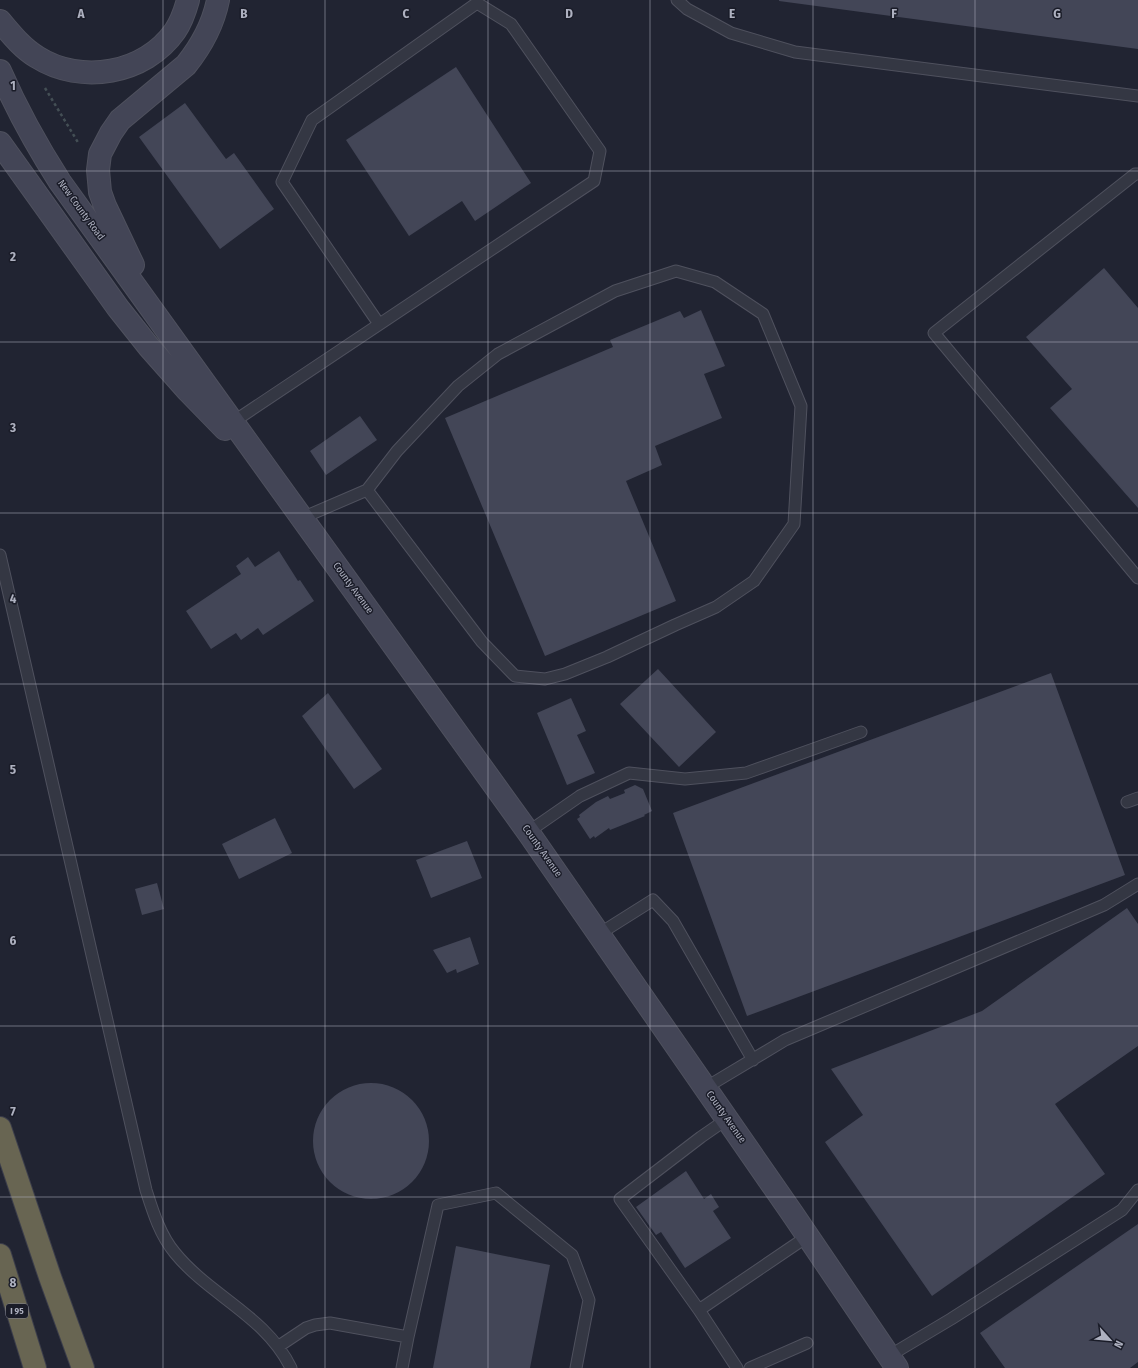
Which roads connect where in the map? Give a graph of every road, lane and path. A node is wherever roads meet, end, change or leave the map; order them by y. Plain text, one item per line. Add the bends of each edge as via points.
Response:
1 (188, 0) edge
2 (218, 0) edge
3 (677, 0) edge
4 (0, 21) edge
5 (0, 71) edge
6 (44, 86) dead end
7 (1138, 96) edge
8 (0, 143) edge
9 (79, 145) dead end
10 (1138, 174) edge
11 (379, 324) junction
12 (175, 342) junction
13 (233, 422) junction
14 (274, 479) junction
15 (367, 490) junction
16 (302, 518) junction
17 (0, 555) edge
18 (1138, 578) edge
19 (861, 732) dead end
20 (1138, 798) edge
21 (1127, 802) dead end
22 (528, 832) junction
23 (1138, 884) edge
24 (599, 934) junction
25 (753, 1060) junction
26 (706, 1088) junction
27 (727, 1119) junction
28 (0, 1128) edge
29 (1138, 1190) edge
30 (808, 1236) junction
31 (0, 1255) edge
32 (699, 1310) junction
33 (408, 1336) junction
34 (807, 1343) dead end
35 (279, 1346) junction
36 (893, 1362) edge
37 (35, 1368) edge
38 (83, 1368) edge
39 (291, 1368) edge
40 (402, 1368) edge
41 (576, 1368) edge
42 (737, 1368) edge
43 (750, 1368) edge

1 - 4 main road via 175,31 156,50 129,66 101,72 77,72 52,65 26,49
2 - 12 main road via 211,25 193,56 186,65 120,120 110,133 99,161 98,185 105,206
3 - 7 lane via 687,9 730,33 795,52
5 - 12 main road, New County Road via 24,123 45,158
6 - 9 path
8 - 14 main road via 118,308 149,347
10 - 18 lane via 934,333
11 - 11 lane via 594,181 600,151 511,24 477,3 312,120 282,182
11 - 13 lane
12 - 13 main road, County Avenue
13 - 14 main road, County Avenue
14 - 16 main road, County Avenue
15 - 15 lane via 482,642 515,676 545,679 607,658 716,608 754,581 794,524 801,406 763,314 715,282 676,270 615,291 498,354 458,386 397,451
15 - 16 lane
16 - 22 main road, County Avenue
17 - 35 lane via 152,1210 174,1253 198,1277 258,1324
19 - 22 lane via 746,774 685,779 629,773 580,796
20 - 21 lane
22 - 24 main road, County Avenue
23 - 25 lane via 1104,905 785,1040
24 - 25 lane via 652,900 673,921
24 - 26 main road, County Avenue
25 - 26 lane
26 - 27 main road, County Avenue
27 - 30 main road, County Avenue
27 - 32 lane via 620,1199
28 - 38 highway
29 - 36 lane via 1122,1210 951,1319
30 - 32 lane
30 - 36 main road, County Avenue
31 - 37 highway, I 95
32 - 42 lane
33 - 35 lane via 330,1323 306,1328
33 - 40 lane
33 - 41 lane via 438,1205 496,1193 572,1255 589,1300
34 - 43 lane
35 - 39 lane

